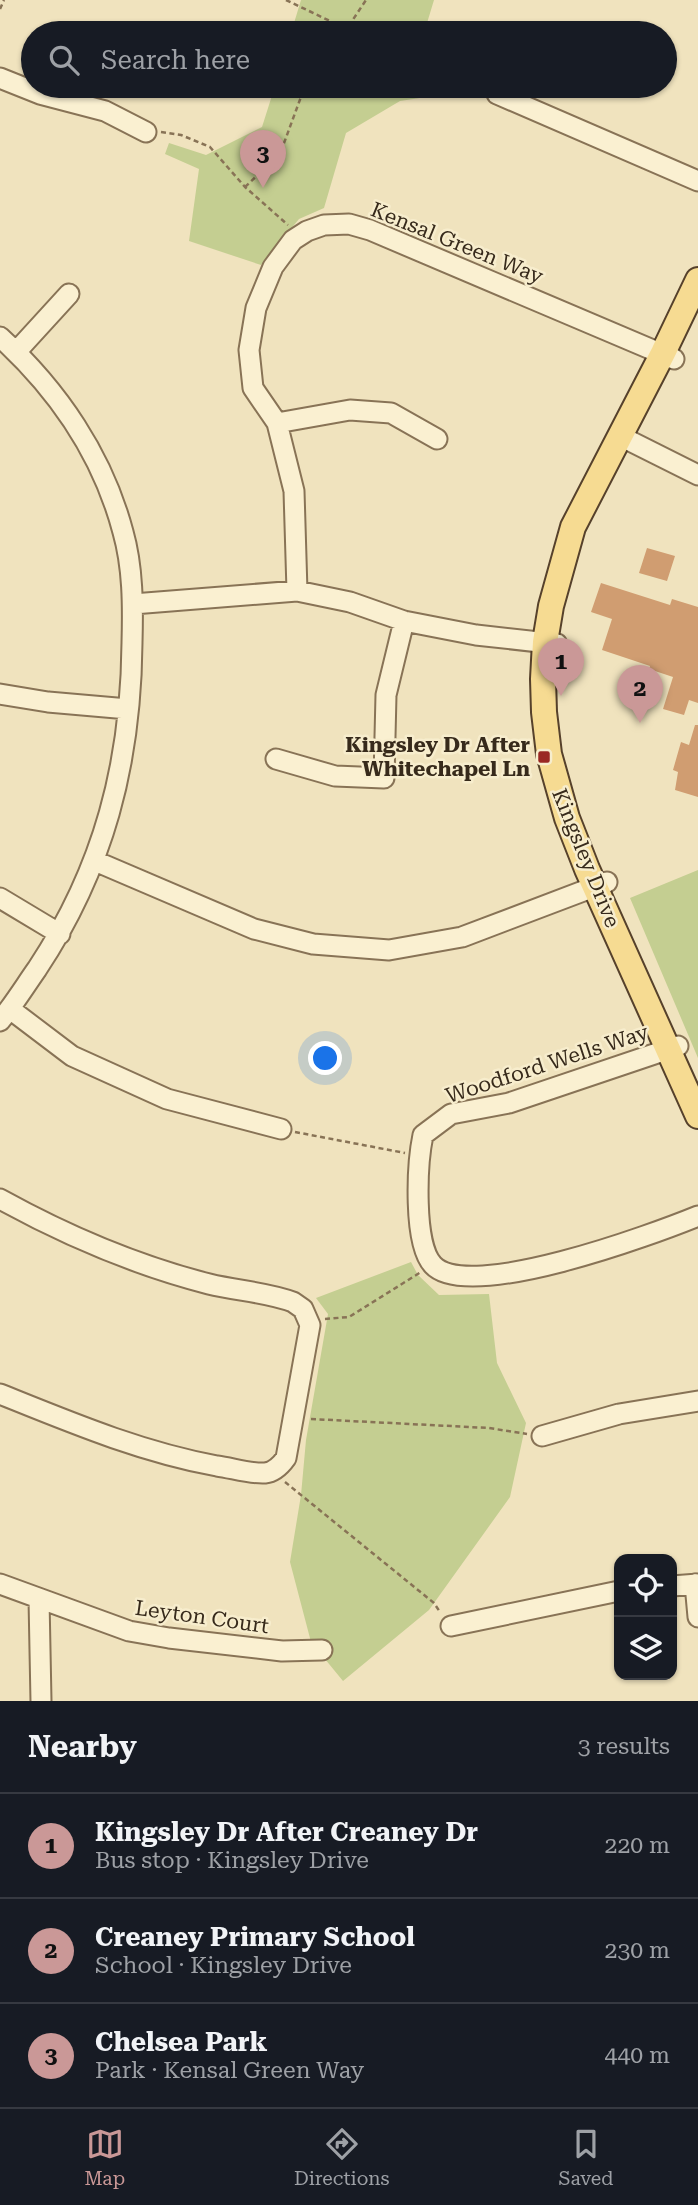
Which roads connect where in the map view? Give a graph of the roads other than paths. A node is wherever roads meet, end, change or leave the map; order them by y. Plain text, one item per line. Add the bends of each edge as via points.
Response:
1 (0, 78) edge
2 (21, 86) edge
3 (55, 98) edge
4 (506, 98) edge
5 (149, 131) road end
6 (698, 181) edge
7 (698, 281) edge
8 (69, 294) dead end
9 (698, 309) edge
10 (0, 337) edge
11 (16, 352) junction
12 (669, 356) junction
13 (277, 423) junction
14 (629, 434) junction
15 (437, 439) dead end
16 (698, 462) edge
17 (698, 475) edge
18 (297, 591) junction
19 (133, 604) junction
20 (404, 621) junction
21 (551, 643) junction
22 (0, 694) edge
23 (128, 709) junction
24 (276, 759) dead end
25 (95, 861) junction
26 (601, 884) junction
27 (0, 898) edge
28 (60, 934) junction
29 (5, 1015) edge
30 (673, 1047) junction
31 (698, 1091) edge
32 (698, 1116) edge
33 (281, 1129) road end
34 (0, 1199) edge
35 (698, 1216) edge
36 (0, 1394) edge
37 (698, 1401) edge
38 (542, 1436) road end
39 (0, 1584) edge
40 (696, 1584) edge
41 (677, 1586) edge
42 (614, 1592) edge
43 (39, 1599) junction
44 (698, 1617) edge
45 (451, 1626) road end
46 (322, 1650) dead end
47 (41, 1701) edge

1 - 2 street
3 - 5 street via 105,111
4 - 6 street
7 - 12 main road, Kingsley Drive
8 - 11 street
9 - 12 main road, Kingsley Drive
10 - 11 street
11 - 19 street via 61,404 95,458 124,536
12 - 13 street, Kensal Green Way via 370,230 349,224 324,225 299,236 283,252 256,308 249,350 253,388
12 - 14 main road, Kingsley Drive
13 - 15 street via 350,410 391,413
13 - 18 street via 294,491
14 - 16 street
14 - 17 street
14 - 21 main road, Kingsley Drive via 585,531
18 - 19 street
18 - 20 street
19 - 23 street
20 - 21 street
20 - 24 street via 386,695 384,778 335,776
21 - 26 main road, Kingsley Drive via 562,764
22 - 23 street
23 - 25 street via 116,795
25 - 26 street via 254,929 313,944 389,950 461,937
25 - 28 street
26 - 30 main road, Kingsley Drive
27 - 28 street
28 - 29 street
29 - 33 street via 72,1056 167,1099
30 - 31 main road, Kingsley Drive
30 - 32 main road, Kingsley Drive
30 - 35 street, Woodford Wells Way via 509,1103 451,1114 423,1135 418,1214 426,1255 439,1270 452,1275 504,1274 622,1244
34 - 36 street via 108,1252 210,1284 288,1300 303,1309 309,1332 286,1458 271,1471 139,1448
37 - 38 street via 619,1415
39 - 43 street, Leyton Court
40 - 41 street
40 - 44 street
42 - 45 street
43 - 46 street, Leyton Court via 114,1626 158,1636 282,1651
43 - 47 street

